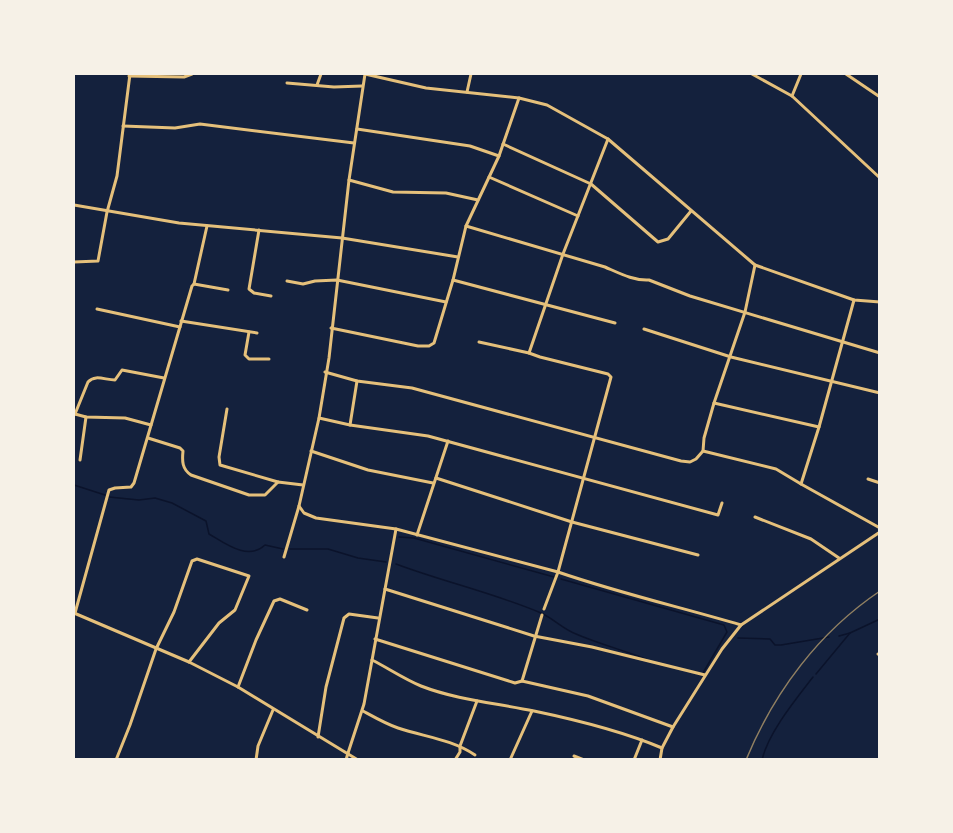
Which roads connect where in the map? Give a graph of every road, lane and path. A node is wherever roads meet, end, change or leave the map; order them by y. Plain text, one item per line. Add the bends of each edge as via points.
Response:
1 (192, 74) edge
2 (321, 74) edge
3 (365, 74) edge
4 (471, 74) edge
5 (752, 74) edge
6 (801, 74) edge
7 (846, 74) edge
8 (129, 75) edge
9 (287, 83) dead end
10 (317, 86) junction
11 (362, 87) junction
12 (467, 92) junction
13 (792, 96) junction
14 (879, 97) edge
15 (519, 98) junction
16 (123, 126) junction
17 (356, 129) junction
18 (608, 140) junction
19 (354, 143) junction
20 (503, 144) junction
21 (499, 156) junction
22 (489, 177) junction
23 (879, 178) edge
24 (349, 180) junction
25 (591, 184) junction
26 (478, 200) junction
27 (74, 205) edge
28 (691, 211) junction
29 (107, 212) junction
30 (578, 216) junction
31 (207, 226) junction
32 (466, 226) junction
33 (259, 230) junction
34 (342, 238) junction
35 (562, 254) junction
36 (458, 257) junction
37 (74, 262) edge
38 (755, 265) junction
39 (337, 280) junction
40 (453, 280) junction
41 (287, 281) dead end
42 (194, 284) junction
43 (228, 290) dead end
44 (271, 296) dead end
45 (854, 300) junction
46 (446, 302) junction
47 (879, 302) edge
48 (546, 304) junction
49 (97, 309) dead end
50 (745, 312) junction
51 (181, 321) junction
52 (615, 323) dead end
53 (180, 327) junction
54 (331, 328) junction
55 (644, 329) dead end
56 (249, 332) junction
57 (257, 333) dead end
58 (479, 342) dead end
59 (843, 342) junction
60 (529, 352) junction
61 (879, 353) edge
62 (731, 357) junction
63 (269, 359) dead end
64 (325, 372) junction
65 (164, 378) junction
66 (357, 381) junction
67 (831, 383) junction
68 (879, 393) edge
69 (714, 403) junction
70 (227, 409) dead end
71 (74, 414) edge
72 (86, 417) junction
73 (319, 418) junction
74 (152, 425) junction
75 (350, 425) junction
76 (819, 427) junction
77 (148, 438) junction
78 (595, 438) junction
79 (448, 441) junction
80 (311, 451) junction
81 (703, 451) junction
82 (80, 460) dead end
83 (436, 478) junction
84 (868, 479) dead end
85 (584, 480) junction
86 (278, 482) junction
87 (433, 483) junction
88 (879, 483) edge
89 (801, 484) junction
90 (303, 485) junction
91 (722, 503) dead end
92 (299, 506) junction
93 (755, 517) dead end
94 (572, 522) junction
95 (396, 529) junction
96 (879, 530) edge
97 (417, 535) junction
98 (698, 555) dead end
99 (284, 557) dead end
100 (839, 558) junction
101 (558, 573) junction
102 (385, 589) junction
103 (544, 609) dead end
104 (307, 610) dead end
105 (74, 613) edge
106 (542, 615) dead end
107 (378, 618) junction
108 (741, 626) junction
109 (534, 636) junction
110 (375, 639) junction
111 (156, 649) junction
112 (372, 660) junction
113 (189, 662) junction
114 (705, 675) junction
115 (522, 681) junction
116 (238, 687) junction
117 (477, 701) junction
118 (273, 710) junction
119 (363, 711) junction
120 (532, 711) junction
121 (673, 727) junction
122 (318, 737) junction
123 (642, 740) junction
124 (460, 746) junction
125 (662, 748) junction
126 (348, 753) junction
127 (475, 755) dead end
128 (574, 756) dead end
129 (116, 759) edge
130 (256, 759) edge
131 (346, 759) edge
132 (358, 759) edge
133 (455, 759) edge
134 (510, 759) edge
135 (584, 759) edge
136 (634, 759) edge
137 (660, 759) edge

1 - 8 street
2 - 10 street
3 - 11 street
3 - 12 street via 426,88
4 - 12 street
5 - 13 street
6 - 13 street
7 - 14 street
8 - 16 street
9 - 10 street
10 - 11 street
11 - 17 street
12 - 15 street
13 - 23 street
15 - 18 street via 547,105
15 - 20 street
16 - 19 street via 175,128 200,124
16 - 29 street via 117,176
17 - 19 street
17 - 21 street via 470,146
18 - 25 street
18 - 28 street
19 - 24 street
20 - 21 street
20 - 25 street
21 - 22 street
22 - 26 street
22 - 30 street
24 - 26 street via 393,192 446,193
24 - 34 street
25 - 28 street via 658,242 668,239
25 - 30 street
26 - 32 street
27 - 29 street
28 - 38 street
29 - 31 street
29 - 37 street via 98,261
30 - 35 street
31 - 33 street
31 - 42 street
32 - 35 street
32 - 36 street
33 - 34 street
33 - 44 street via 249,289
34 - 36 street
34 - 39 street
35 - 48 street
35 - 50 street
36 - 40 street
38 - 45 street
38 - 50 street
39 - 41 street via 303,284
39 - 46 street
39 - 54 street
40 - 46 street
40 - 48 street
42 - 43 street
42 - 51 street
45 - 47 street
45 - 59 street
46 - 54 street via 435,343 429,346
48 - 52 street
48 - 60 street
49 - 53 street
50 - 59 street
50 - 62 street
51 - 53 street
51 - 56 street
53 - 65 street
54 - 64 street
55 - 62 street
56 - 57 street
56 - 63 street via 245,355 249,359
58 - 60 street
59 - 61 street
59 - 67 street
60 - 78 street via 611,377
62 - 67 street
62 - 69 street
64 - 66 street
64 - 73 street
65 - 71 street via 122,370 115,380 91,378
65 - 74 street
66 - 75 street
66 - 78 street via 412,388
67 - 68 street
67 - 76 street
69 - 76 street
69 - 81 street
70 - 86 street via 220,465
71 - 72 street
72 - 74 street via 125,418
72 - 82 street
73 - 75 street
73 - 80 street
74 - 77 street
75 - 79 street
76 - 89 street
77 - 86 street via 180,448 187,472 201,479 254,496 266,495
77 - 105 street via 133,486 109,490
78 - 81 street via 681,461 690,462
78 - 85 street
79 - 83 street
79 - 85 street
80 - 87 street via 368,470
80 - 90 street
81 - 89 street via 776,469
83 - 87 street
83 - 94 street
84 - 88 street
85 - 91 street via 718,515
85 - 94 street
86 - 90 street
87 - 97 street
89 - 96 street
90 - 92 street
92 - 95 street via 316,518
92 - 99 street
93 - 100 street via 811,539
94 - 98 street
94 - 101 street
95 - 97 street
95 - 102 street
96 - 100 street
97 - 101 street
100 - 108 street
101 - 103 street
101 - 108 street
102 - 107 street
102 - 109 street
104 - 116 street via 280,598 274,601
105 - 111 street
106 - 109 street
107 - 110 street
107 - 122 street via 349,614 344,618
108 - 114 street
109 - 114 street
109 - 115 street
110 - 112 street
110 - 115 street via 515,683
111 - 113 street
111 - 113 street via 192,561 249,576 235,610 219,623
111 - 129 street
112 - 117 street via 422,686
112 - 119 street
113 - 116 street
114 - 121 street
115 - 121 street via 588,696
116 - 118 street
117 - 120 street
117 - 124 street
118 - 122 street
118 - 130 street
119 - 124 street via 397,728
119 - 126 street
120 - 123 street
120 - 134 street
121 - 125 street
122 - 126 street
123 - 125 street
123 - 136 street
124 - 127 street
124 - 133 street
125 - 137 street
126 - 131 street
126 - 132 street
128 - 135 street

